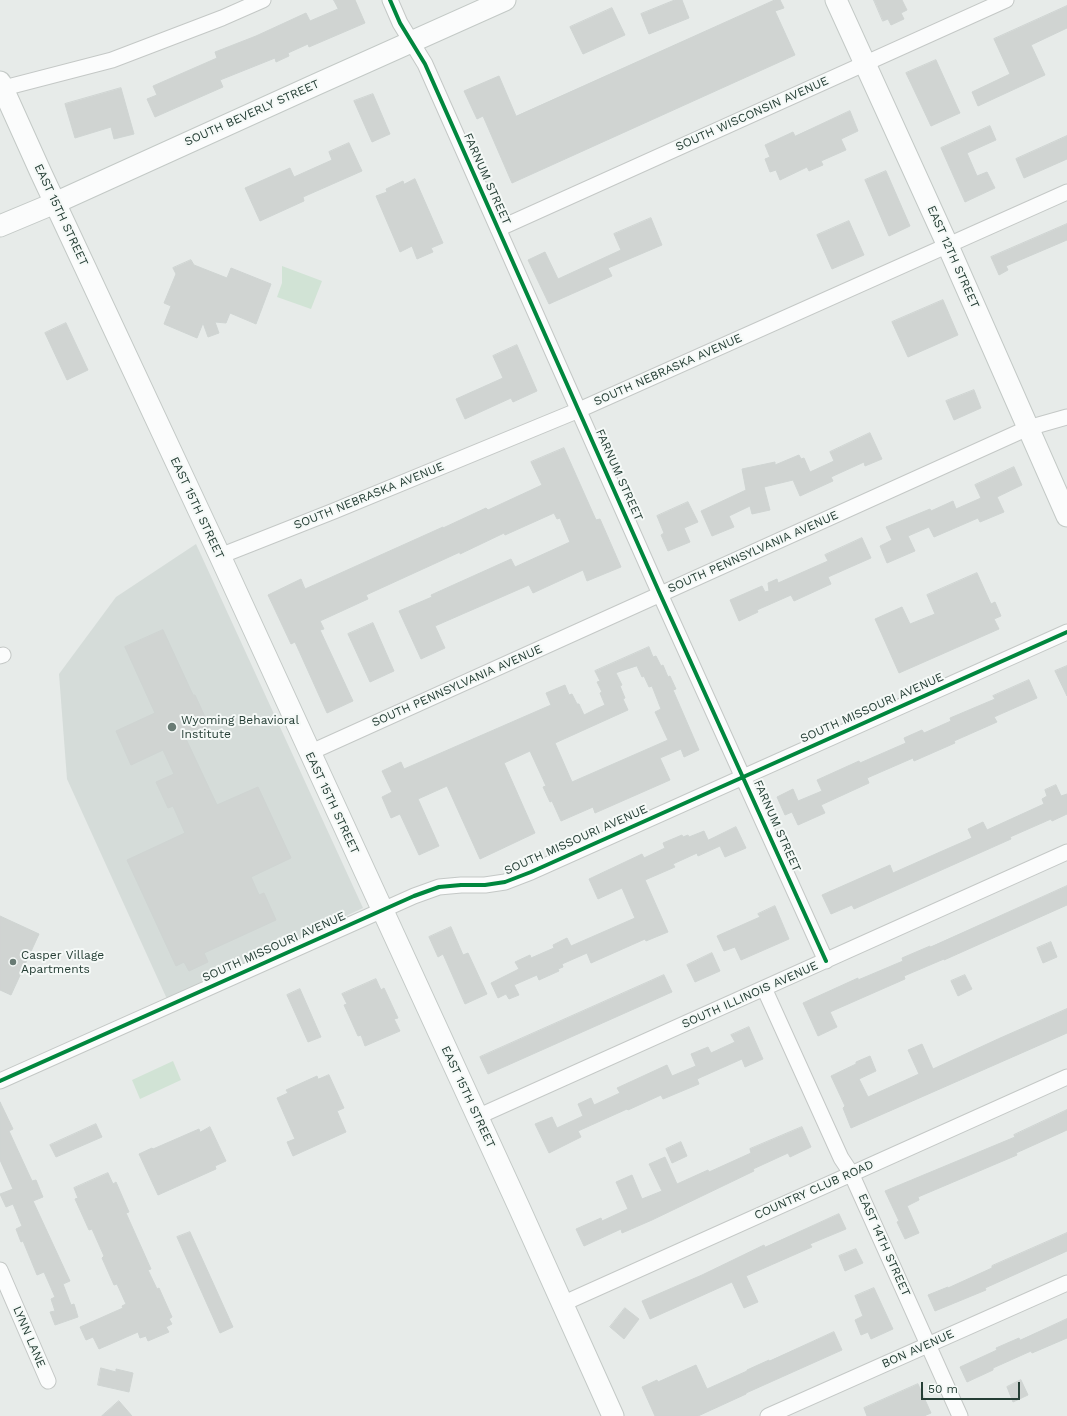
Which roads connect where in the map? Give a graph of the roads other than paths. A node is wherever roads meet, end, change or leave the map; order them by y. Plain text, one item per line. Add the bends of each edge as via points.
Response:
1 (263, 0) edge
2 (390, 0) edge
3 (505, 0) edge
4 (836, 0) edge
5 (1006, 0) edge
6 (412, 42) junction
7 (865, 63) junction
8 (1, 86) edge
9 (1067, 192) edge
10 (55, 203) junction
11 (0, 226) edge
12 (498, 229) junction
13 (948, 246) junction
14 (579, 410) junction
15 (1067, 417) edge
16 (1028, 428) junction
17 (1067, 516) edge
18 (220, 556) junction
19 (660, 594) junction
20 (1067, 632) edge
21 (309, 752) junction
22 (744, 776) junction
23 (1067, 852) edge
24 (382, 910) junction
25 (826, 961) junction
26 (764, 988) junction
27 (1067, 1077) edge
28 (0, 1081) edge
29 (477, 1117) junction
30 (851, 1173) junction
31 (0, 1270) edge
32 (1067, 1283) edge
33 (562, 1304) junction
34 (928, 1345) junction
35 (48, 1381) dead end
36 (613, 1416) edge
37 (768, 1416) edge
38 (960, 1416) edge

1 - 8 street via 112,60
2 - 6 street, FARNUM STREET
3 - 6 main road, SOUTH BEVERLY STREET
4 - 7 main road, EAST 12TH STREET
5 - 7 street, SOUTH WISCONSIN AVENUE
6 - 10 main road, SOUTH BEVERLY STREET
6 - 12 street, FARNUM STREET via 425,64
7 - 12 street, SOUTH WISCONSIN AVENUE
7 - 13 main road, EAST 12TH STREET
8 - 10 main road, EAST 15TH STREET
9 - 13 street, SOUTH NEBRASKA AVENUE
10 - 11 main road, SOUTH BEVERLY STREET
10 - 18 main road, EAST 15TH STREET
12 - 14 street, FARNUM STREET
13 - 14 street, SOUTH NEBRASKA AVENUE
13 - 16 main road, EAST 12TH STREET
14 - 18 street, SOUTH NEBRASKA AVENUE
14 - 19 street, FARNUM STREET
15 - 16 street, SOUTH PENNSYLVANIA AVENUE
16 - 17 main road, EAST 12TH STREET
16 - 19 street, SOUTH PENNSYLVANIA AVENUE
18 - 21 main road, EAST 15TH STREET
19 - 21 street, SOUTH PENNSYLVANIA AVENUE
19 - 22 street, FARNUM STREET
20 - 22 street, SOUTH MISSOURI AVENUE
21 - 24 main road, EAST 15TH STREET
22 - 24 street, SOUTH MISSOURI AVENUE via 506,882 439,887
22 - 25 street, FARNUM STREET
23 - 25 street, SOUTH ILLINOIS AVENUE
24 - 28 street, SOUTH MISSOURI AVENUE
24 - 29 main road, EAST 15TH STREET
25 - 26 street, SOUTH ILLINOIS AVENUE
26 - 29 street, SOUTH ILLINOIS AVENUE
26 - 30 street, EAST 14TH STREET via 841,1158
27 - 30 street, COUNTRY CLUB ROAD
29 - 33 main road, EAST 15TH STREET
30 - 33 street, COUNTRY CLUB ROAD
30 - 34 street, EAST 14TH STREET
31 - 35 street, LYNN LANE
32 - 34 street, BON AVENUE
33 - 36 main road, EAST 15TH STREET
34 - 37 street, BON AVENUE
34 - 38 street, EAST 14TH STREET

